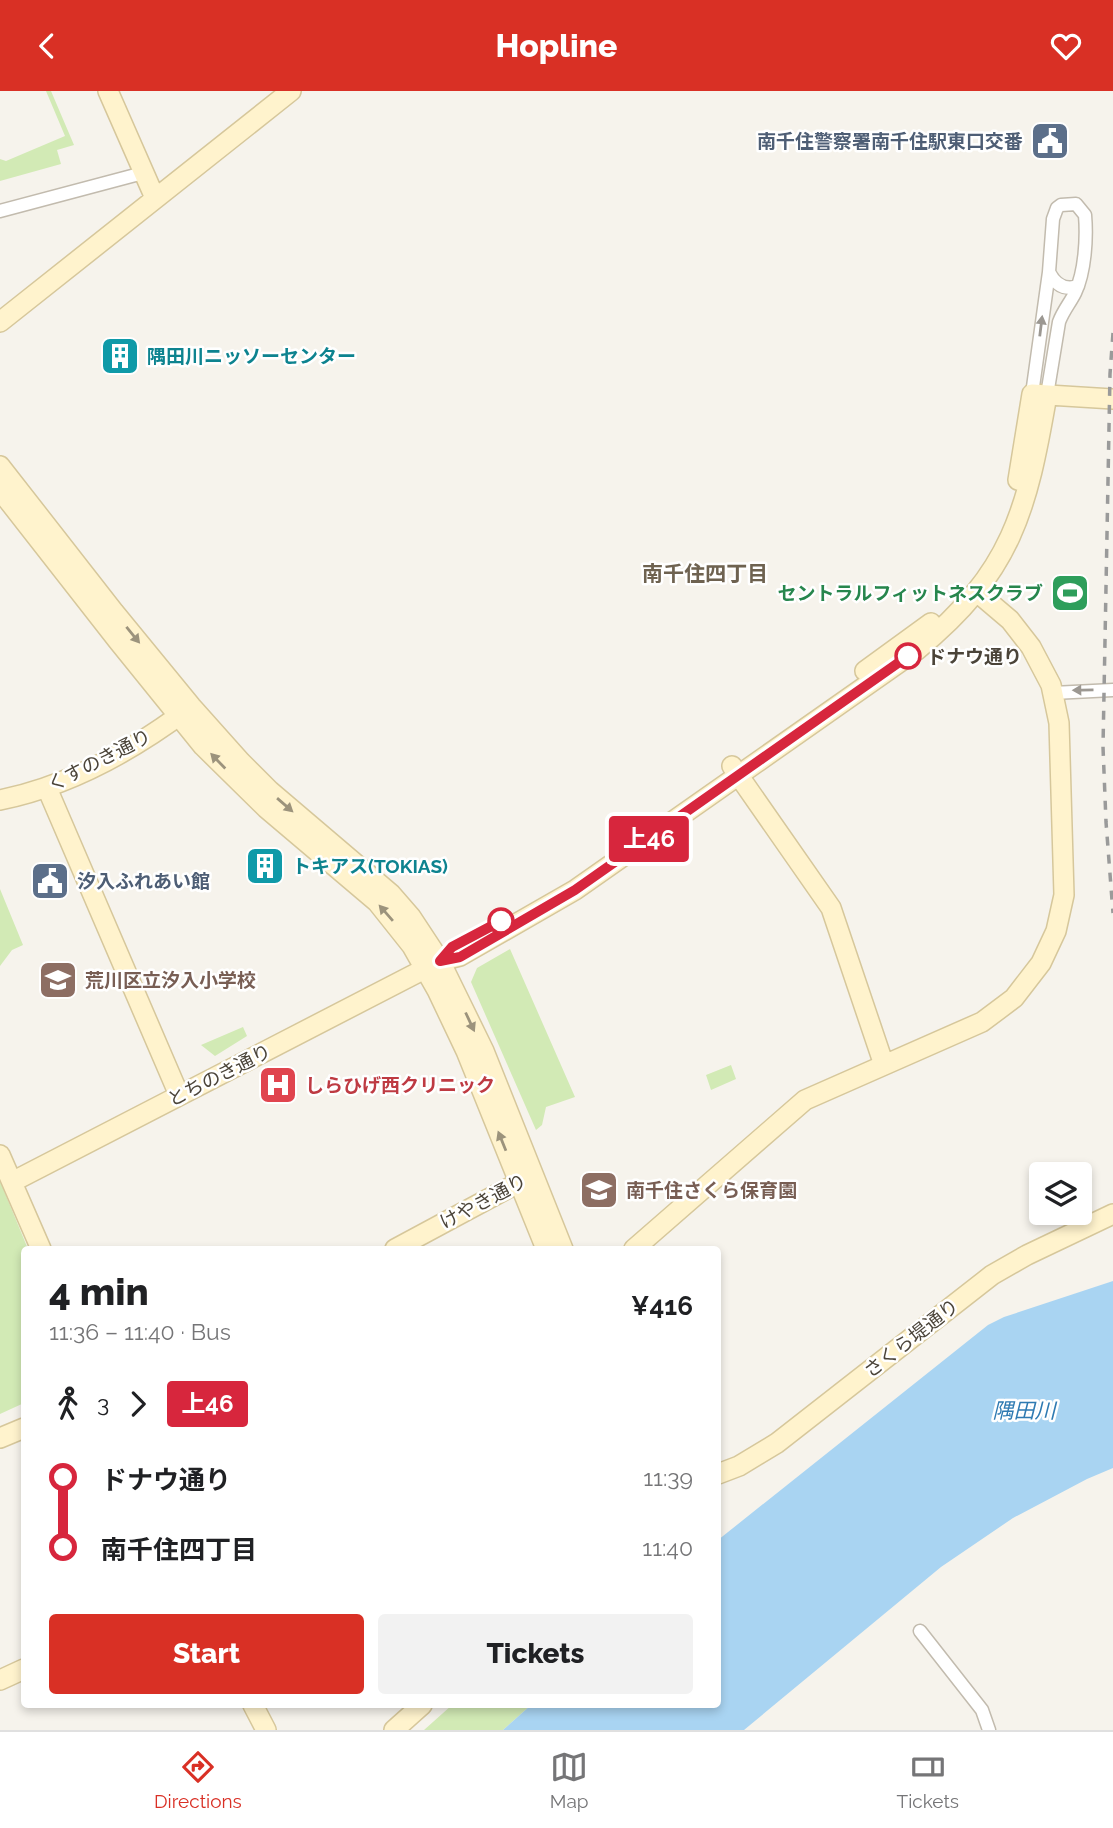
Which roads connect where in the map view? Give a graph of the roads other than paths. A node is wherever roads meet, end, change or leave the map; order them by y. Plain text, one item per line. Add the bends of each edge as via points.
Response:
1 (108, 91) edge
2 (290, 91) edge
3 (143, 173) junction
4 (155, 198) junction
5 (0, 211) edge
6 (1049, 272) junction
7 (1078, 285) junction
8 (0, 322) edge
9 (1040, 394) junction
10 (1113, 399) edge
11 (0, 466) edge
12 (0, 490) edge
13 (977, 592) junction
14 (1113, 690) edge
15 (1053, 693) junction
16 (185, 711) junction
17 (735, 771) junction
18 (47, 788) junction
19 (0, 800) edge
20 (433, 965) junction
21 (884, 1065) junction
22 (179, 1095) junction
23 (0, 1155) edge
24 (527, 1177) junction
25 (12, 1182) junction
26 (1113, 1214) edge
27 (40, 1246) edge
28 (400, 1246) edge
29 (545, 1246) edge
30 (562, 1246) edge
31 (638, 1246) edge
32 (21, 1429) edge
33 (0, 1438) edge
34 (721, 1473) edge
35 (919, 1631) dead end
36 (21, 1670) edge
37 (0, 1680) edge
38 (254, 1708) edge
39 (419, 1708) edge
40 (265, 1730) edge
41 (394, 1730) edge
42 (989, 1730) edge

1 - 3 street
2 - 4 street
3 - 4 street
3 - 5 street
4 - 8 street
6 - 7 street via 1058,285
6 - 7 street via 1055,213 1061,205 1076,204 1086,222
9 -> 6 street
7 - 9 street via 1059,322
9 - 10 street
9 - 13 street via 1033,473 1020,516
9 - 17 street via 1010,507 968,585 929,625
11 -> 16 street
12 - 16 street
13 - 15 street via 1020,632 1044,668
13 - 17 street via 917,650
14 -> 15 street
15 - 21 street via 1059,723 1065,879 1062,912 1050,946 1028,982 997,1012
16 - 18 street, くすのき通り via 120,753
16 - 20 street via 391,894 411,917
17 - 20 street via 569,879 452,947
17 - 21 street via 831,908
18 - 19 street, くすのき通り
18 - 22 street
20 - 22 street, とちのき通り
20 - 24 street via 484,1051
21 - 31 street via 805,1100
22 - 25 street, とちのき通り
23 - 25 street
24 - 28 street, けやき通り
24 - 29 street
24 - 30 street
25 - 27 street
26 - 34 street, さくら堤通り via 992,1275 777,1443
32 - 33 street
35 - 42 street via 982,1710
36 - 37 street
38 - 40 street
39 - 41 street

